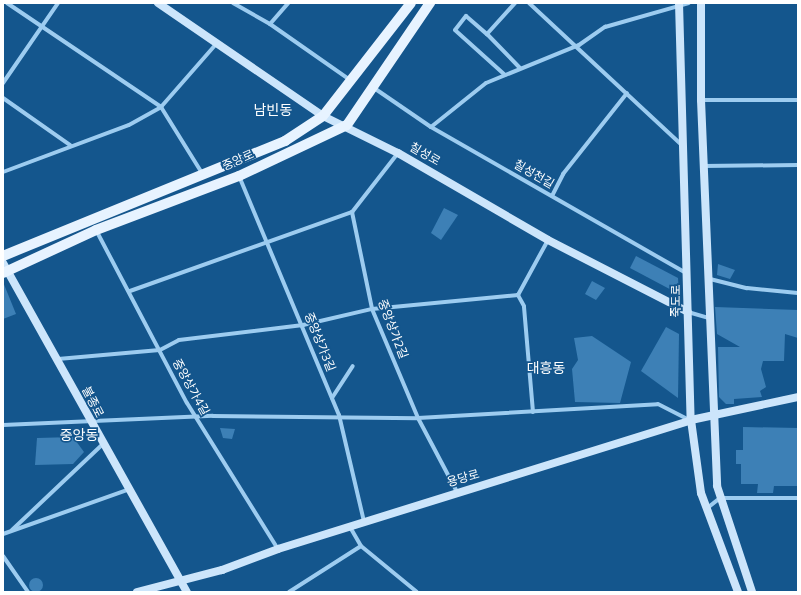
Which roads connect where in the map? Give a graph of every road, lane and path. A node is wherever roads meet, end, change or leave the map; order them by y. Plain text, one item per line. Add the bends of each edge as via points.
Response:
1 (7, 3) edge
2 (58, 3) edge
3 (158, 3) edge
4 (233, 3) edge
5 (288, 3) edge
6 (430, 3) edge
7 (515, 3) edge
8 (529, 3) edge
9 (688, 3) edge
10 (701, 3) edge
11 (407, 4) edge
12 (679, 5) edge
13 (270, 24) junction
14 (42, 25) junction
15 (487, 34) junction
16 (217, 44) junction
17 (579, 45) junction
18 (520, 68) junction
19 (504, 75) junction
20 (352, 81) junction
21 (3, 83) edge
22 (373, 88) junction
23 (628, 92) junction
24 (3, 98) edge
25 (701, 100) junction
26 (798, 100) edge
27 (161, 107) junction
28 (323, 116) junction
29 (347, 125) junction
30 (431, 127) junction
31 (70, 145) junction
32 (684, 147) junction
33 (398, 153) junction
34 (798, 165) edge
35 (703, 166) junction
36 (3, 172) edge
37 (203, 175) junction
38 (239, 176) junction
39 (552, 196) junction
40 (352, 212) junction
41 (96, 230) junction
42 (548, 240) junction
43 (264, 241) junction
44 (3, 256) edge
45 (5, 269) edge
46 (688, 274) junction
47 (710, 278) junction
48 (130, 291) junction
49 (798, 293) edge
50 (518, 295) junction
51 (372, 309) junction
52 (688, 312) junction
53 (709, 318) junction
54 (303, 326) junction
55 (160, 350) junction
56 (58, 359) junction
57 (353, 366) dead end
58 (798, 397) edge
59 (332, 398) junction
60 (534, 412) junction
61 (339, 415) junction
62 (196, 418) junction
63 (418, 418) junction
64 (712, 418) junction
65 (691, 420) junction
66 (90, 422) junction
67 (3, 425) edge
68 (102, 445) junction
69 (127, 490) junction
70 (458, 492) junction
71 (720, 498) junction
72 (798, 498) edge
73 (706, 510) junction
74 (364, 522) junction
75 (350, 527) junction
76 (10, 532) junction
77 (3, 534) edge
78 (362, 546) junction
79 (278, 549) junction
80 (3, 556) edge
81 (180, 581) junction
82 (28, 592) edge
83 (137, 592) edge
84 (187, 592) edge
85 (289, 592) edge
86 (417, 592) edge
87 (738, 592) edge
88 (752, 592) edge

1 - 14 street
2 - 14 street
3 - 16 main road, 칠성로
4 - 13 street
5 - 13 street
6 - 22 main road, 중앙로
7 - 15 street
8 - 17 street
9 - 12 street
10 - 25 main road
11 - 20 main road, 중앙로
12 - 17 street via 605,27
12 - 32 main road, 죽도로
13 - 20 street
14 - 21 street
14 - 27 street
15 - 18 street
15 - 19 street via 466,16 455,30
16 - 27 street
16 - 28 main road, 칠성로
17 - 18 street
17 - 23 street
18 - 19 street
19 - 30 street via 486,82
20 - 28 main road, 중앙로
22 - 29 main road, 중앙로
22 - 30 street, 칠성천길
23 - 32 street
23 - 39 street via 579,153
24 - 31 street
25 - 26 street
25 - 35 main road
27 - 31 street via 129,125
27 - 37 street
28 - 29 main road, 칠성로
28 - 37 main road, 중앙로 via 285,141
29 - 33 main road, 칠성로
29 - 38 main road, 중앙로
30 - 39 street, 칠성천길
31 - 36 street
32 - 46 main road, 죽도로
33 - 40 street
33 - 42 main road, 칠성로
34 - 35 street
35 - 47 main road
37 - 44 main road, 중앙로
38 - 41 main road, 중앙로
38 - 43 street, 중앙상가3길
39 - 46 street, 칠성천길
40 - 43 street
40 - 51 street, 중앙상가2길
41 - 45 main road, 중앙로
41 - 48 street, 중앙상가4길
42 - 50 street
42 - 52 main road, 칠성로
43 - 48 street
43 - 54 street, 중앙상가3길
45 - 56 main road, 불종로
46 - 52 main road, 죽도로
47 - 49 street via 747,288
47 - 53 main road
48 - 55 street, 중앙상가4길
50 - 51 street
50 - 60 street via 524,306
51 - 54 street
51 - 63 street, 중앙상가2길
52 - 53 street
52 - 65 main road, 죽도로
53 - 64 main road
54 - 55 street via 179,340
54 - 59 street, 중앙상가3길
55 - 56 street
55 - 62 street, 중앙상가4길
56 - 66 main road, 불종로
57 - 59 street
58 - 64 main road, 용당로
59 - 61 street, 중앙상가3길
60 - 63 street
60 - 65 street via 658,404
61 - 62 street
61 - 63 street
61 - 74 street, 중앙상가3길
62 - 66 street
62 - 79 street, 중앙상가4길
63 - 70 street, 중앙상가2길
64 - 65 main road, 용당로
64 - 71 main road
65 - 70 main road, 용당로
65 - 73 main road, 죽도로
66 - 67 street
66 - 68 main road, 불종로
68 - 69 main road, 불종로
68 - 76 street
69 - 76 street
69 - 81 main road, 불종로
70 - 74 main road, 용당로
71 - 72 street
71 - 73 street
71 - 88 main road
73 - 87 main road, 죽도로
74 - 75 main road, 용당로
75 - 78 street
75 - 79 main road, 용당로
76 - 77 street
78 - 85 street
78 - 86 street
79 - 81 main road, 용당로 via 222,570
80 - 82 street
81 - 83 main road, 용당로
81 - 84 main road, 불종로

